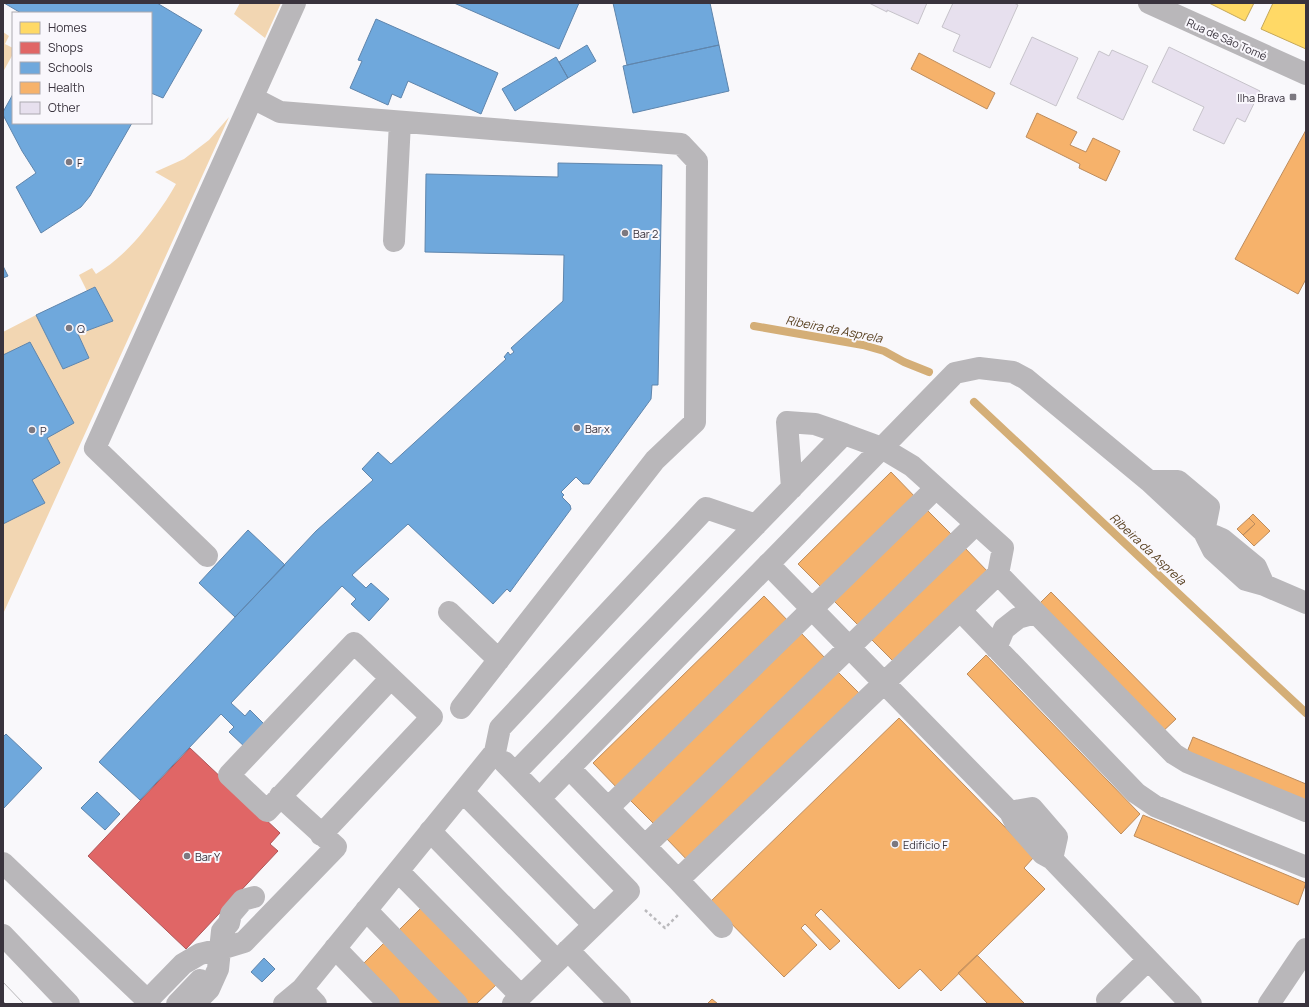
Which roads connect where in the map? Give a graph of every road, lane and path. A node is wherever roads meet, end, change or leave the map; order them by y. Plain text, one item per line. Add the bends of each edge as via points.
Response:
1 (295, 3) edge
2 (1149, 3) edge
3 (1306, 74) edge
4 (253, 98) junction
5 (400, 122) junction
6 (394, 242) dead end
7 (844, 434) junction
8 (882, 448) junction
9 (792, 488) junction
10 (936, 488) junction
11 (976, 524) junction
12 (756, 525) junction
13 (207, 556) dead end
14 (768, 564) junction
15 (998, 574) junction
16 (1306, 603) edge
17 (812, 609) junction
18 (960, 610) junction
19 (449, 612) dead end
20 (1036, 613) junction
21 (849, 647) junction
22 (996, 648) junction
23 (499, 660) junction
24 (391, 678) junction
25 (884, 683) junction
26 (461, 708) dead end
27 (495, 752) junction
28 (569, 768) junction
29 (515, 773) junction
30 (463, 792) junction
31 (280, 796) junction
32 (540, 798) junction
33 (608, 808) junction
34 (1306, 811) edge
35 (430, 832) junction
36 (321, 835) junction
37 (645, 846) junction
38 (3, 863) edge
39 (1306, 867) edge
40 (398, 871) junction
41 (678, 880) junction
42 (252, 889) dead end
43 (366, 910) junction
44 (678, 914) dead end
45 (669, 924) dead end
46 (594, 925) junction
47 (722, 927) dead end
48 (3, 935) edge
49 (335, 948) junction
50 (1306, 949) edge
51 (562, 955) junction
52 (220, 959) junction
53 (1148, 960) junction
54 (309, 997) edge
55 (517, 1000) edge
56 (1107, 1000) dead end
57 (151, 1003) edge
58 (69, 1004) edge
59 (177, 1004) edge
60 (194, 1004) edge
61 (284, 1004) edge
62 (389, 1004) edge
63 (457, 1004) edge
64 (620, 1004) edge
65 (1191, 1004) edge
66 (1269, 1004) edge

1 - 4 street
2 - 3 street, Rua de São Tomé
4 - 5 street via 280,112
4 - 13 street via 95,448
5 - 6 street
5 - 23 street via 681,144 698,161 695,422 655,460
7 - 8 street
7 - 9 street
7 - 9 street via 815,424 788,422
8 - 10 street via 912,466
8 - 14 street
8 - 16 street via 955,373 980,368 1012,372 1026,379 1149,482 1204,532 1222,539 1256,567 1264,585
9 - 12 street
10 - 11 street
10 - 17 street
11 - 15 street via 1003,548
11 - 21 street
12 - 27 street via 706,508 500,728
12 - 29 street
14 - 17 street
14 - 28 street
15 - 18 street
15 - 20 street
17 - 21 street
17 - 33 street
18 - 22 street
18 - 25 street
19 - 23 street
20 - 22 street via 1018,618 1004,629
20 - 34 street via 1174,754 1187,762
21 - 25 street
21 - 37 street
22 - 39 street via 1136,793 1155,806
23 - 26 street
24 - 31 street
24 - 31 street via 354,643 229,775 267,811
24 - 36 street via 432,717
25 - 41 street
25 - 53 street via 1010,812 1032,808 1057,838 1052,859
27 - 29 street
27 - 30 street
28 - 32 street
28 - 33 street
29 - 32 street
30 - 35 street
30 - 46 street
31 - 36 street
32 - 46 street via 629,891
33 - 37 street
35 - 40 street
35 - 51 street
36 - 52 street via 336,847 244,942
37 - 41 street
38 - 57 street
40 - 43 street
40 - 55 street
41 - 47 street
42 - 52 street via 230,914 229,923 222,931
43 - 49 street
43 - 63 street
44 - 45 path
46 - 51 street
48 - 58 street
49 - 54 street
49 - 62 street
50 - 66 street
51 - 55 street
51 - 64 street
52 - 57 street via 200,954 183,964
52 - 59 street
52 - 60 street via 209,989
53 - 56 street
53 - 65 street
54 - 61 street

